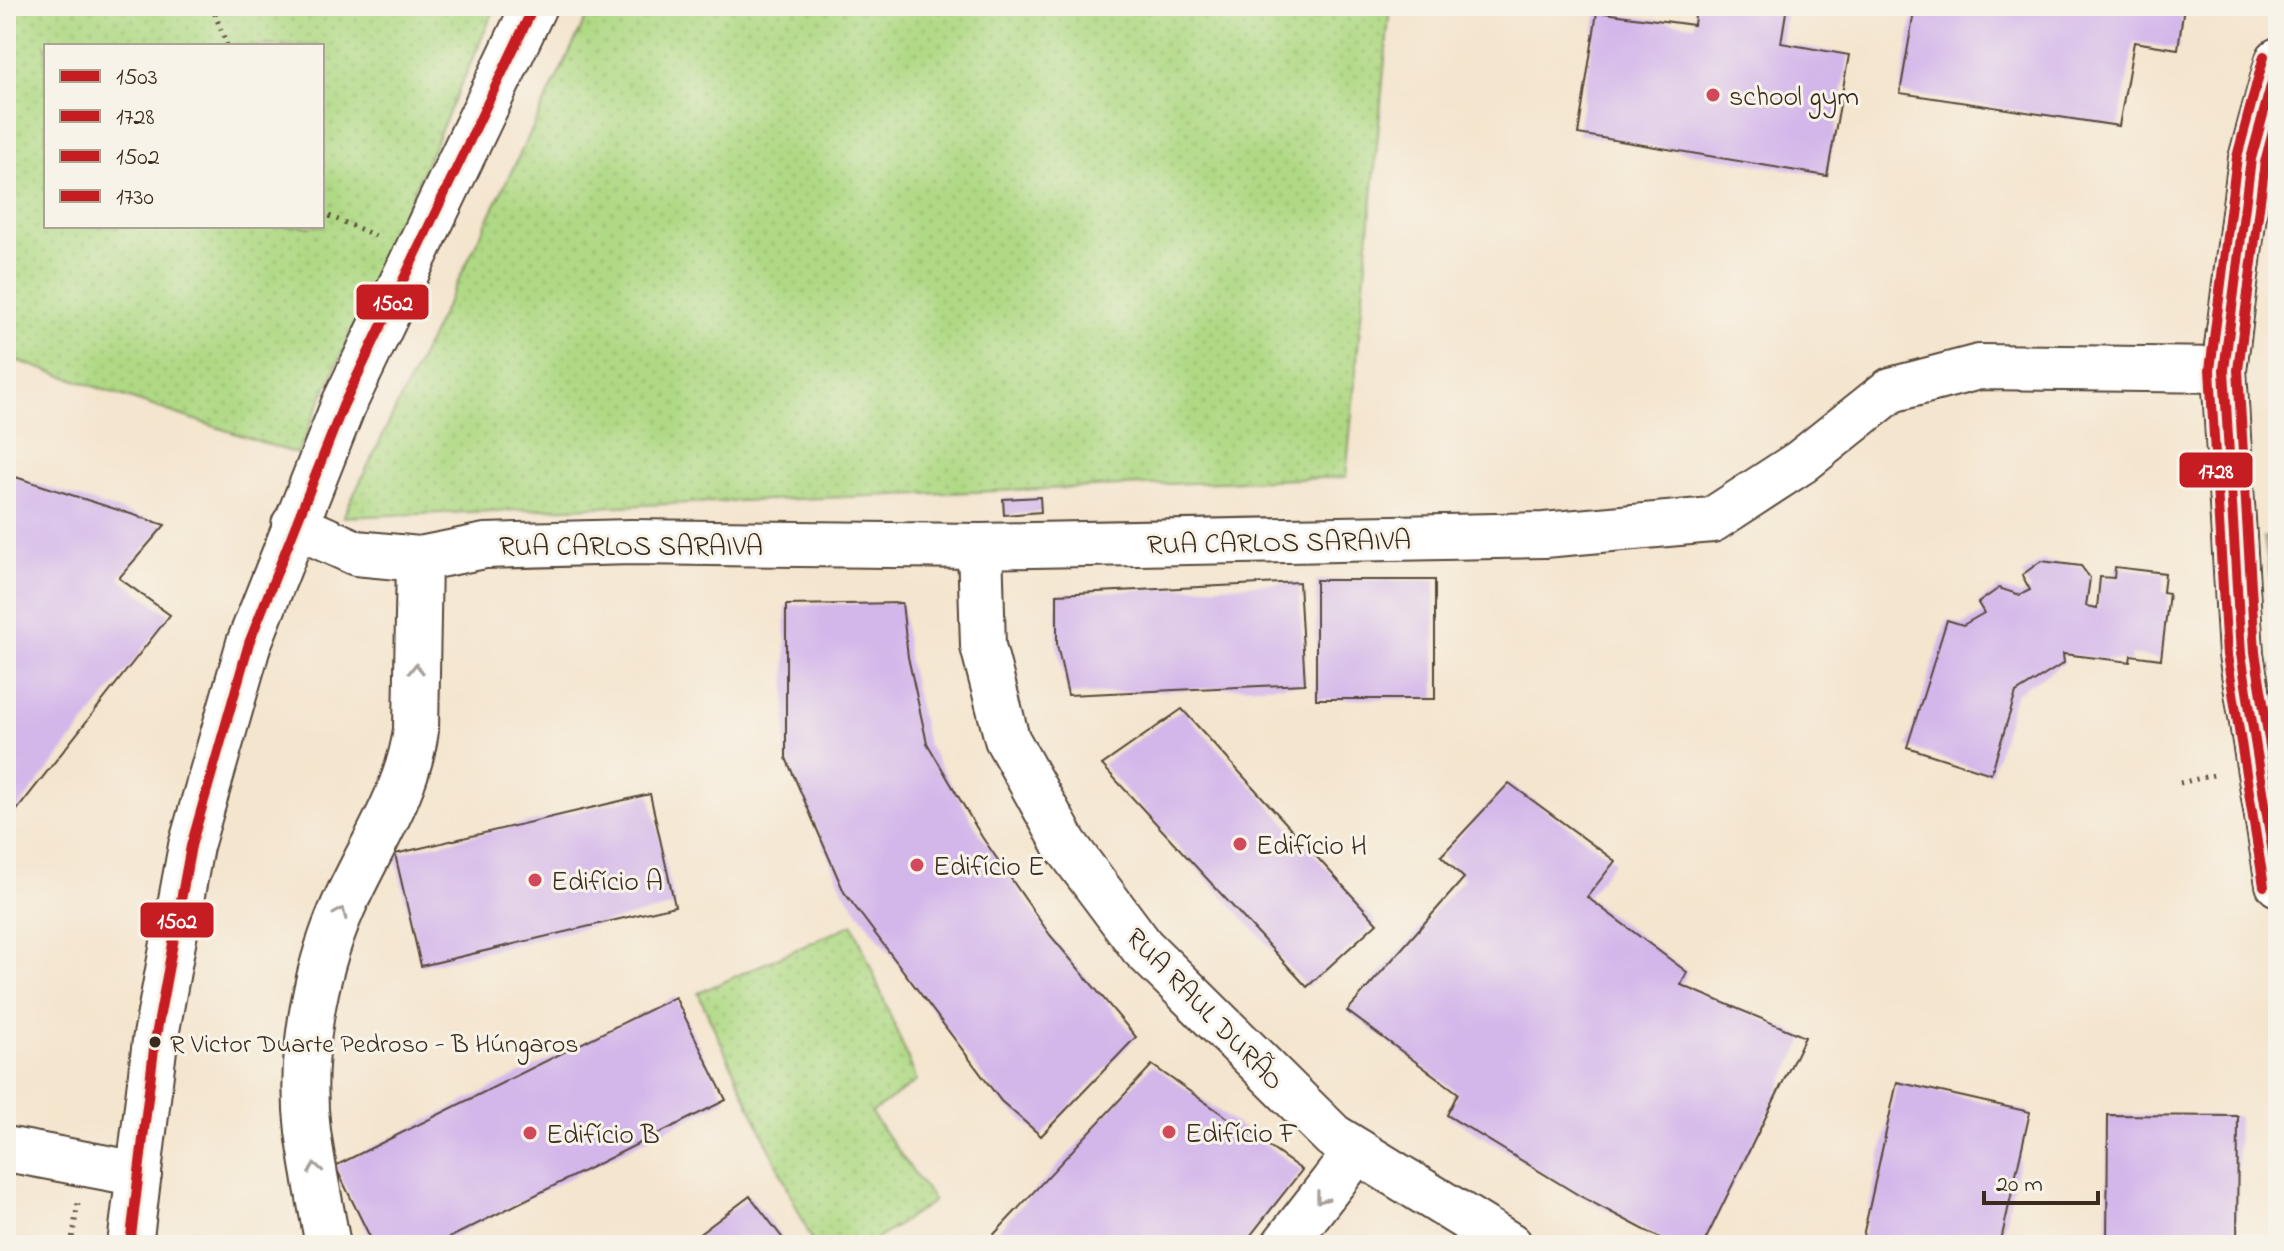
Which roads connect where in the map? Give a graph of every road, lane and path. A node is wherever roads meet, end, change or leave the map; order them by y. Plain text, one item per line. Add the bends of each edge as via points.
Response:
1 (212, 6) edge
2 (534, 6) edge
3 (226, 44) edge
4 (2278, 60) edge
5 (324, 214) edge
6 (416, 250) junction
7 (2224, 370) junction
8 (294, 525) junction
9 (980, 546) junction
10 (419, 559) junction
11 (2241, 654) junction
12 (2278, 695) edge
13 (2273, 792) edge
14 (2278, 884) edge
15 (6, 1149) edge
16 (1357, 1151) junction
17 (139, 1174) junction
18 (130, 1245) edge
19 (328, 1245) edge
20 (1284, 1245) edge
21 (1510, 1245) edge

1 - 3 path
2 - 6 street
4 - 7 street via 2251,159
5 - 6 path
6 - 8 street
7 - 9 street, RUA CARLOS SARAIVA via 1979,367 1891,390 1801,462 1712,520 1528,536
7 - 11 street
8 - 10 street, RUA CARLOS SARAIVA via 356,553
8 - 17 street via 249,643 191,846 155,1041
9 - 10 street, RUA CARLOS SARAIVA via 631,542 485,546
9 - 16 street, RUA RAUL DURÃO via 983,646 1007,739 1065,844 1142,947 1323,1126
19 -> 10 street via 308,1128 310,1038 326,950 413,757
11 - 12 street
11 - 13 street
13 - 14 street
15 - 17 street
16 -> 20 street
16 - 21 street, RUA RAUL DURÃO
17 - 18 street

